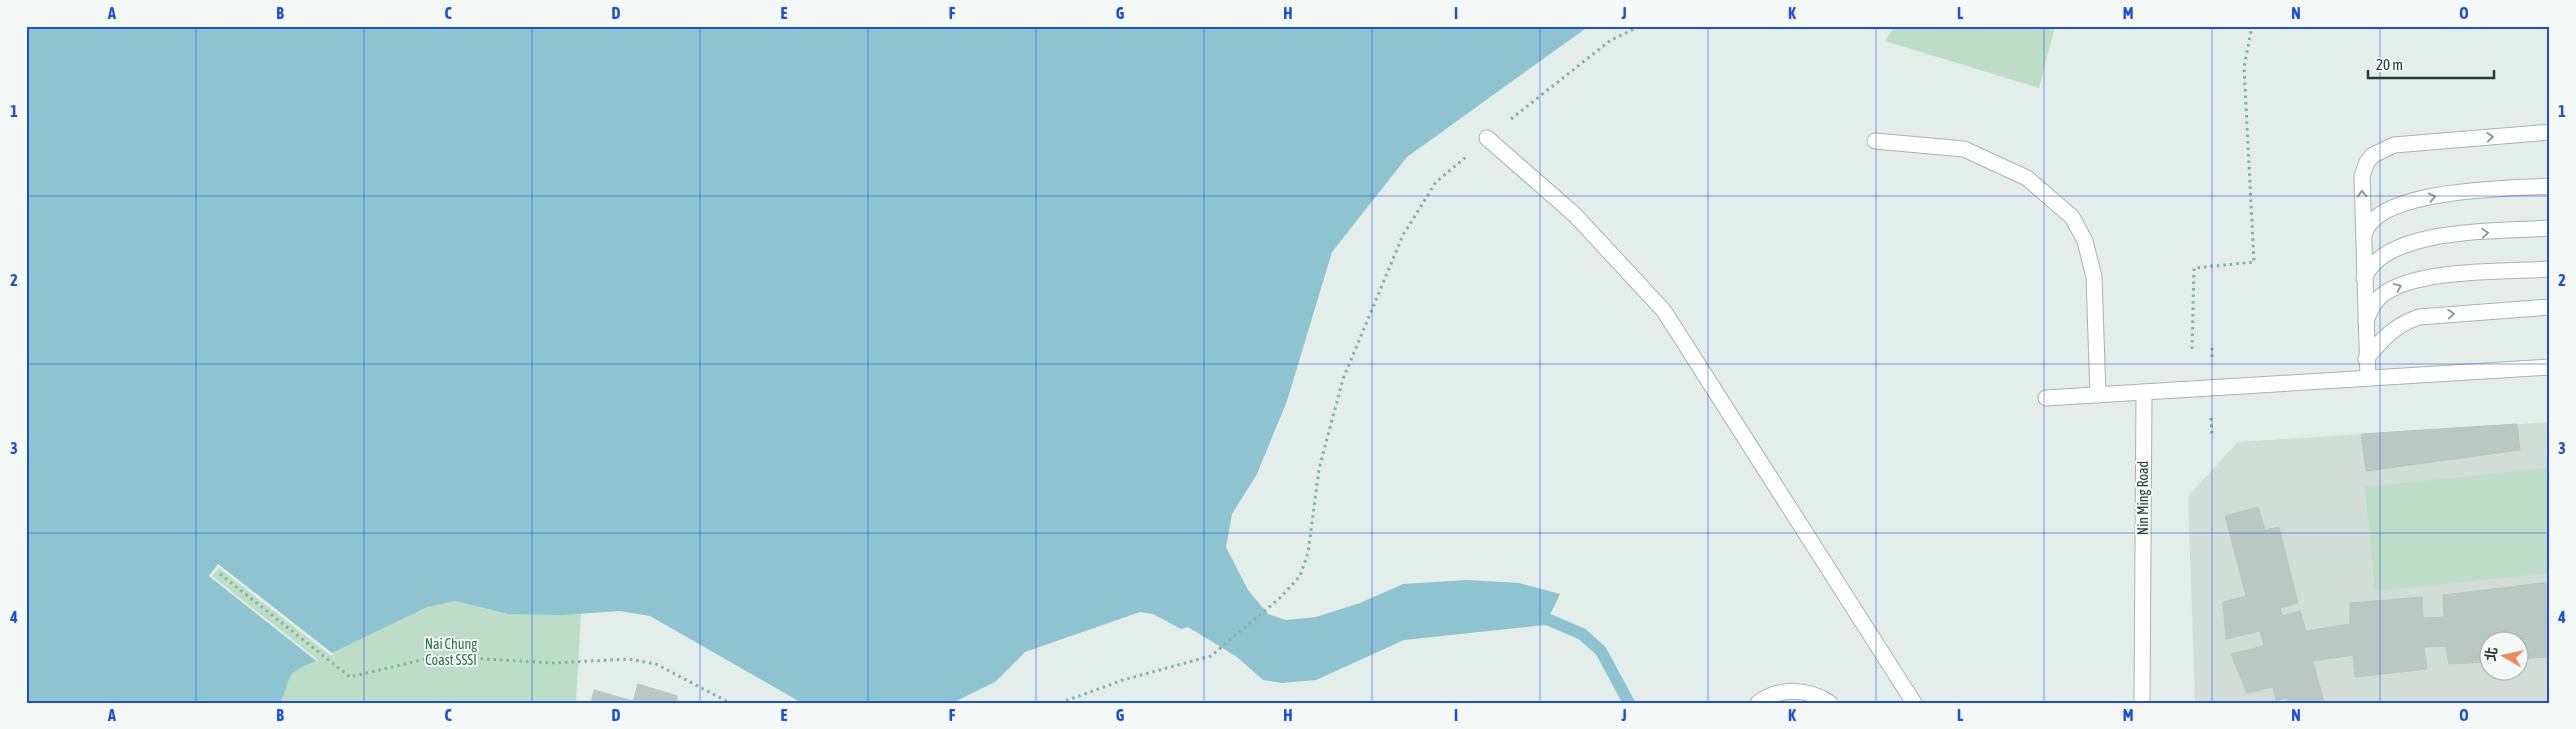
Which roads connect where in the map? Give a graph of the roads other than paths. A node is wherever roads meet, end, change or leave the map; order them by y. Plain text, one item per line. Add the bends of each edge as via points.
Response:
1 (2550, 132) edge
2 (1487, 138) road end
3 (1875, 141) dead end
4 (2550, 186) edge
5 (2550, 228) edge
6 (2363, 237) junction
7 (2550, 269) edge
8 (2364, 278) junction
9 (2550, 307) edge
10 (2365, 321) junction
11 (2366, 358) junction
12 (2550, 367) edge
13 (2368, 378) junction
14 (2144, 392) junction
15 (2098, 395) junction
16 (2046, 398) dead end
17 (1758, 703) edge
18 (1830, 703) edge
19 (1914, 703) edge
20 (2142, 703) edge

6 -> 1 street via 2362,176 2367,162 2381,150 2409,142
2 - 19 street via 1575,215 1664,311
3 - 15 street via 1964,149 2026,178 2072,217 2085,240 2094,277
6 -> 4 street via 2369,223 2377,216 2405,204 2463,192
8 -> 5 street via 2376,259 2411,242
6 - 8 street
10 -> 7 street via 2380,296 2407,282 2441,276
8 - 10 street
11 -> 9 street via 2401,323 2419,317
10 - 11 street
11 - 13 street
12 - 13 street
13 - 14 street
14 - 15 street
14 - 20 street, Nin Ming Road
15 - 16 street
17 - 18 street via 1780,692 1801,691

